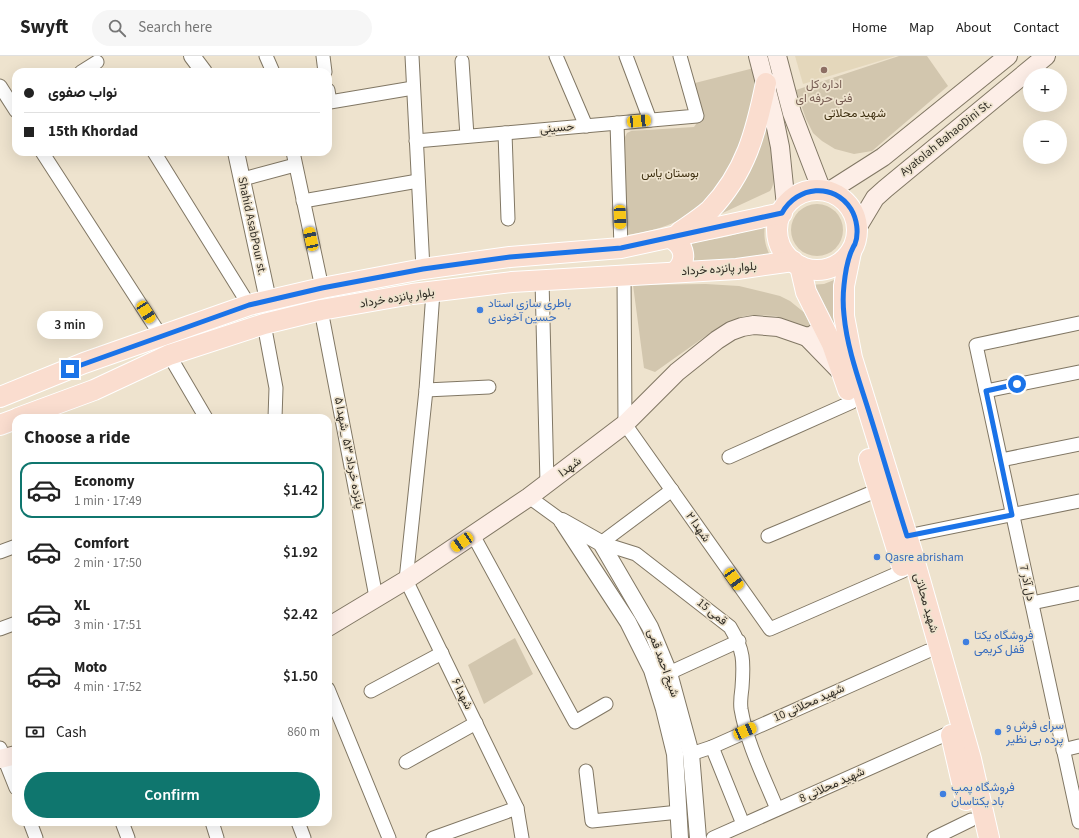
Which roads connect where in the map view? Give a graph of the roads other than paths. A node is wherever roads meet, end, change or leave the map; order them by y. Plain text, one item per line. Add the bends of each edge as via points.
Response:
1 (192, 56) edge
2 (266, 56) edge
3 (323, 56) edge
4 (412, 56) edge
5 (556, 56) edge
6 (626, 56) edge
7 (680, 56) edge
8 (758, 56) edge
9 (777, 56) edge
10 (1008, 56) edge
11 (1046, 56) edge
12 (462, 61) dead end
13 (98, 63) edge
14 (89, 68) edge
15 (201, 68) edge
16 (271, 68) edge
17 (324, 68) edge
18 (766, 83) junction
19 (0, 86) edge
20 (413, 88) junction
21 (332, 96) edge
22 (12, 105) edge
23 (650, 120) junction
24 (617, 123) junction
25 (586, 126) junction
26 (505, 133) junction
27 (467, 136) junction
28 (802, 138) junction
29 (416, 141) junction
30 (780, 147) junction
31 (45, 156) edge
32 (156, 156) edge
33 (237, 156) edge
34 (294, 158) edge
35 (867, 168) junction
36 (242, 179) junction
37 (418, 181) junction
38 (885, 189) junction
39 (825, 191) junction
40 (303, 201) junction
41 (784, 210) junction
42 (508, 219) dead end
43 (857, 228) junction
44 (672, 237) junction
45 (621, 248) junction
46 (851, 252) junction
47 (796, 264) junction
48 (423, 269) junction
49 (676, 272) junction
50 (624, 275) junction
51 (542, 280) junction
52 (322, 288) junction
53 (433, 292) junction
54 (268, 300) junction
55 (249, 305) junction
56 (321, 310) junction
57 (264, 324) junction
58 (1079, 324) edge
59 (815, 331) junction
60 (161, 336) junction
61 (169, 355) junction
62 (1079, 372) edge
63 (489, 387) dead end
64 (426, 390) junction
65 (986, 391) junction
66 (1, 394) edge
67 (852, 402) junction
68 (28, 414) edge
69 (204, 414) edge
70 (275, 414) edge
71 (12, 420) edge
72 (625, 424) junction
73 (0, 425) edge
74 (1079, 444) edge
75 (729, 457) dead end
76 (1001, 460) junction
77 (547, 484) junction
78 (672, 490) junction
79 (878, 490) junction
80 (529, 497) junction
81 (1079, 501) edge
82 (1012, 515) junction
83 (562, 521) junction
84 (473, 534) junction
85 (768, 536) dead end
86 (907, 536) junction
87 (602, 543) junction
88 (12, 548) edge
89 (0, 552) edge
90 (903, 571) junction
91 (406, 580) junction
92 (1079, 593) edge
93 (376, 597) junction
94 (1032, 603) junction
95 (332, 620) edge
96 (12, 624) edge
97 (0, 629) edge
98 (739, 641) junction
99 (928, 651) junction
100 (442, 653) junction
101 (669, 673) junction
102 (371, 691) dead end
103 (332, 699) edge
104 (606, 704) dead end
105 (671, 706) junction
106 (476, 723) junction
107 (745, 731) junction
108 (951, 732) junction
109 (1079, 746) edge
110 (712, 748) junction
111 (1064, 750) junction
112 (691, 754) junction
113 (5, 755) edge
114 (406, 762) dead end
115 (586, 771) dead end
116 (12, 776) edge
117 (517, 808) junction
118 (777, 810) junction
119 (679, 812) junction
120 (1079, 822) edge
121 (743, 824) junction
122 (32, 826) edge
123 (124, 826) edge
124 (213, 826) edge
125 (300, 826) edge
126 (973, 829) edge
127 (36, 838) edge
128 (128, 838) edge
129 (217, 838) edge
130 (304, 838) edge
131 (389, 838) edge
132 (433, 838) edge
133 (522, 838) edge
134 (680, 838) edge
135 (698, 838) edge
136 (713, 838) edge
137 (934, 838) edge
138 (988, 838) edge

1 - 15 street
2 - 16 street
3 - 17 street
4 - 20 street
5 - 25 street
6 - 23 street
7 - 23 street, حسینی via 697,116
8 - 18 main road
9 - 28 main road via 792,113
10 - 35 main road, Ayatolah BahaoDini St.
11 - 38 main road, Ayatolah BahaoDini St.
12 - 27 street
13 - 14 street
18 - 30 main road
18 - 44 main road via 752,142 739,170 708,211
19 - 22 street
20 - 21 street
20 - 29 street
23 - 24 street, حسینی
24 - 25 street, حسینی
24 - 45 street
25 - 26 street, حسینی
26 - 27 street, حسینی
26 - 42 street
27 - 29 street, حسینی
28 - 30 main road via 794,147
28 - 39 main road
29 - 37 street
30 - 41 main road
31 - 60 street
32 - 55 street
33 - 36 street, Shahid AsabPour st.
34 - 36 street
34 - 40 street
35 - 38 main road via 867,174 873,184
35 - 39 main road, Ayatolah BahaoDini St.
36 - 54 street, Shahid AsabPour st.
37 - 40 street
37 - 48 street
38 - 43 main road, Ayatolah BahaoDini St. via 875,198
39 - 41 main road via 800,194 792,199
39 - 43 main road via 845,202 851,209
40 - 52 street
41 - 44 main road
41 - 47 main road via 778,228 779,239 783,250
43 - 46 main road
44 - 45 main road
44 - 49 main road via 683,250 684,257
45 - 48 main road via 510,257
46 - 47 main road via 844,260 828,269 809,269
46 - 86 main road, شهید محلاتی via 844,286 844,316 852,358
47 - 49 main road, بلوار پانزده خرداد
47 - 59 main road, شهید محلاتی
48 - 52 main road
49 - 50 main road, بلوار پانزده خرداد
50 - 51 main road, بلوار پانزده خرداد
50 - 72 street
51 - 53 main road, بلوار پانزده خرداد
51 - 77 street
52 - 54 main road
53 - 56 main road, بلوار پانزده خرداد
53 - 64 street
54 - 55 main road
55 - 60 main road
56 - 57 main road, بلوار پانزده خرداد
56 - 93 street, پانزده خرداد ۵۳ _شهدا ۵
57 - 61 main road, بلوار پانزده خرداد
57 - 70 street via 276,388
58 - 65 street, دل آذر 7 via 976,345
59 - 67 main road, شهید محلاتی via 832,344
59 - 72 main road, شهدا via 754,325 731,331 677,372
60 - 66 main road
61 - 68 main road, بلوار پانزده خرداد via 94,390
61 - 69 street
62 - 65 street
63 - 64 street
64 - 91 street
65 - 76 street, دل آذر 7
67 - 75 street
67 - 79 main road, شهید محلاتی
71 - 73 main road, بلوار پانزده خرداد
72 - 77 main road, شهدا
72 - 78 street, شهدا ۲
74 - 76 street
76 - 82 street, دل آذر 7
77 - 80 main road, شهدا
78 - 87 street
78 - 90 street, شهدا ۲ via 770,629
79 - 85 street
79 - 90 main road, شهید محلاتی
80 - 83 street, شیخ احمد قمی
80 - 84 main road, شهدا
81 - 82 street
82 - 86 street
82 - 94 street, دل آذر 7
83 - 87 street, شیخ احمد قمی
83 - 105 street, شیخ احمد قمی via 628,622
84 - 91 main road, شهدا
84 - 104 street via 575,722
86 - 138 main road, شهید محلاتی via 971,759
87 - 98 street, قمی 15 via 636,554 730,627
87 - 101 street, شیخ احمد قمی via 650,627
88 - 89 street
90 - 99 main road, شهید محلاتی
91 - 93 main road, شهدا
91 - 100 street, شهدا ۶
92 - 94 street
93 - 95 main road, شهدا
94 - 111 street, دل آذر 7
96 - 97 street
98 - 101 street
98 - 107 street, قمی 15 via 743,653 740,707
99 - 107 street, شهید محلاتی 10
99 - 108 main road, شهید محلاتی
100 - 102 street
100 - 106 street, شهدا ۶
101 - 105 street, شیخ احمد قمی
103 - 131 street
105 - 112 street, شیخ احمد قمی
105 - 119 street, شیخ احمد قمی
106 - 114 street
106 - 117 street, شهدا ۶
107 - 110 street, شهید محلاتی 10
107 - 118 street, قمی 15
108 - 118 street, شهید محلاتی 8
108 - 126 main road, شهید محلاتی
109 - 111 street
110 - 112 street, شهید محلاتی 10
110 - 121 street
111 - 120 street, دل آذر 7
112 - 135 street, شیخ احمد قمی
113 - 116 street
115 - 119 street via 592,821
117 - 132 street
117 - 133 street, شهدا ۶
118 - 121 street, شهید محلاتی 8
119 - 134 street, شیخ احمد قمی
121 - 136 street, شهید محلاتی 8
122 - 127 street
123 - 128 street
124 - 129 street
125 - 130 street
126 - 137 street

